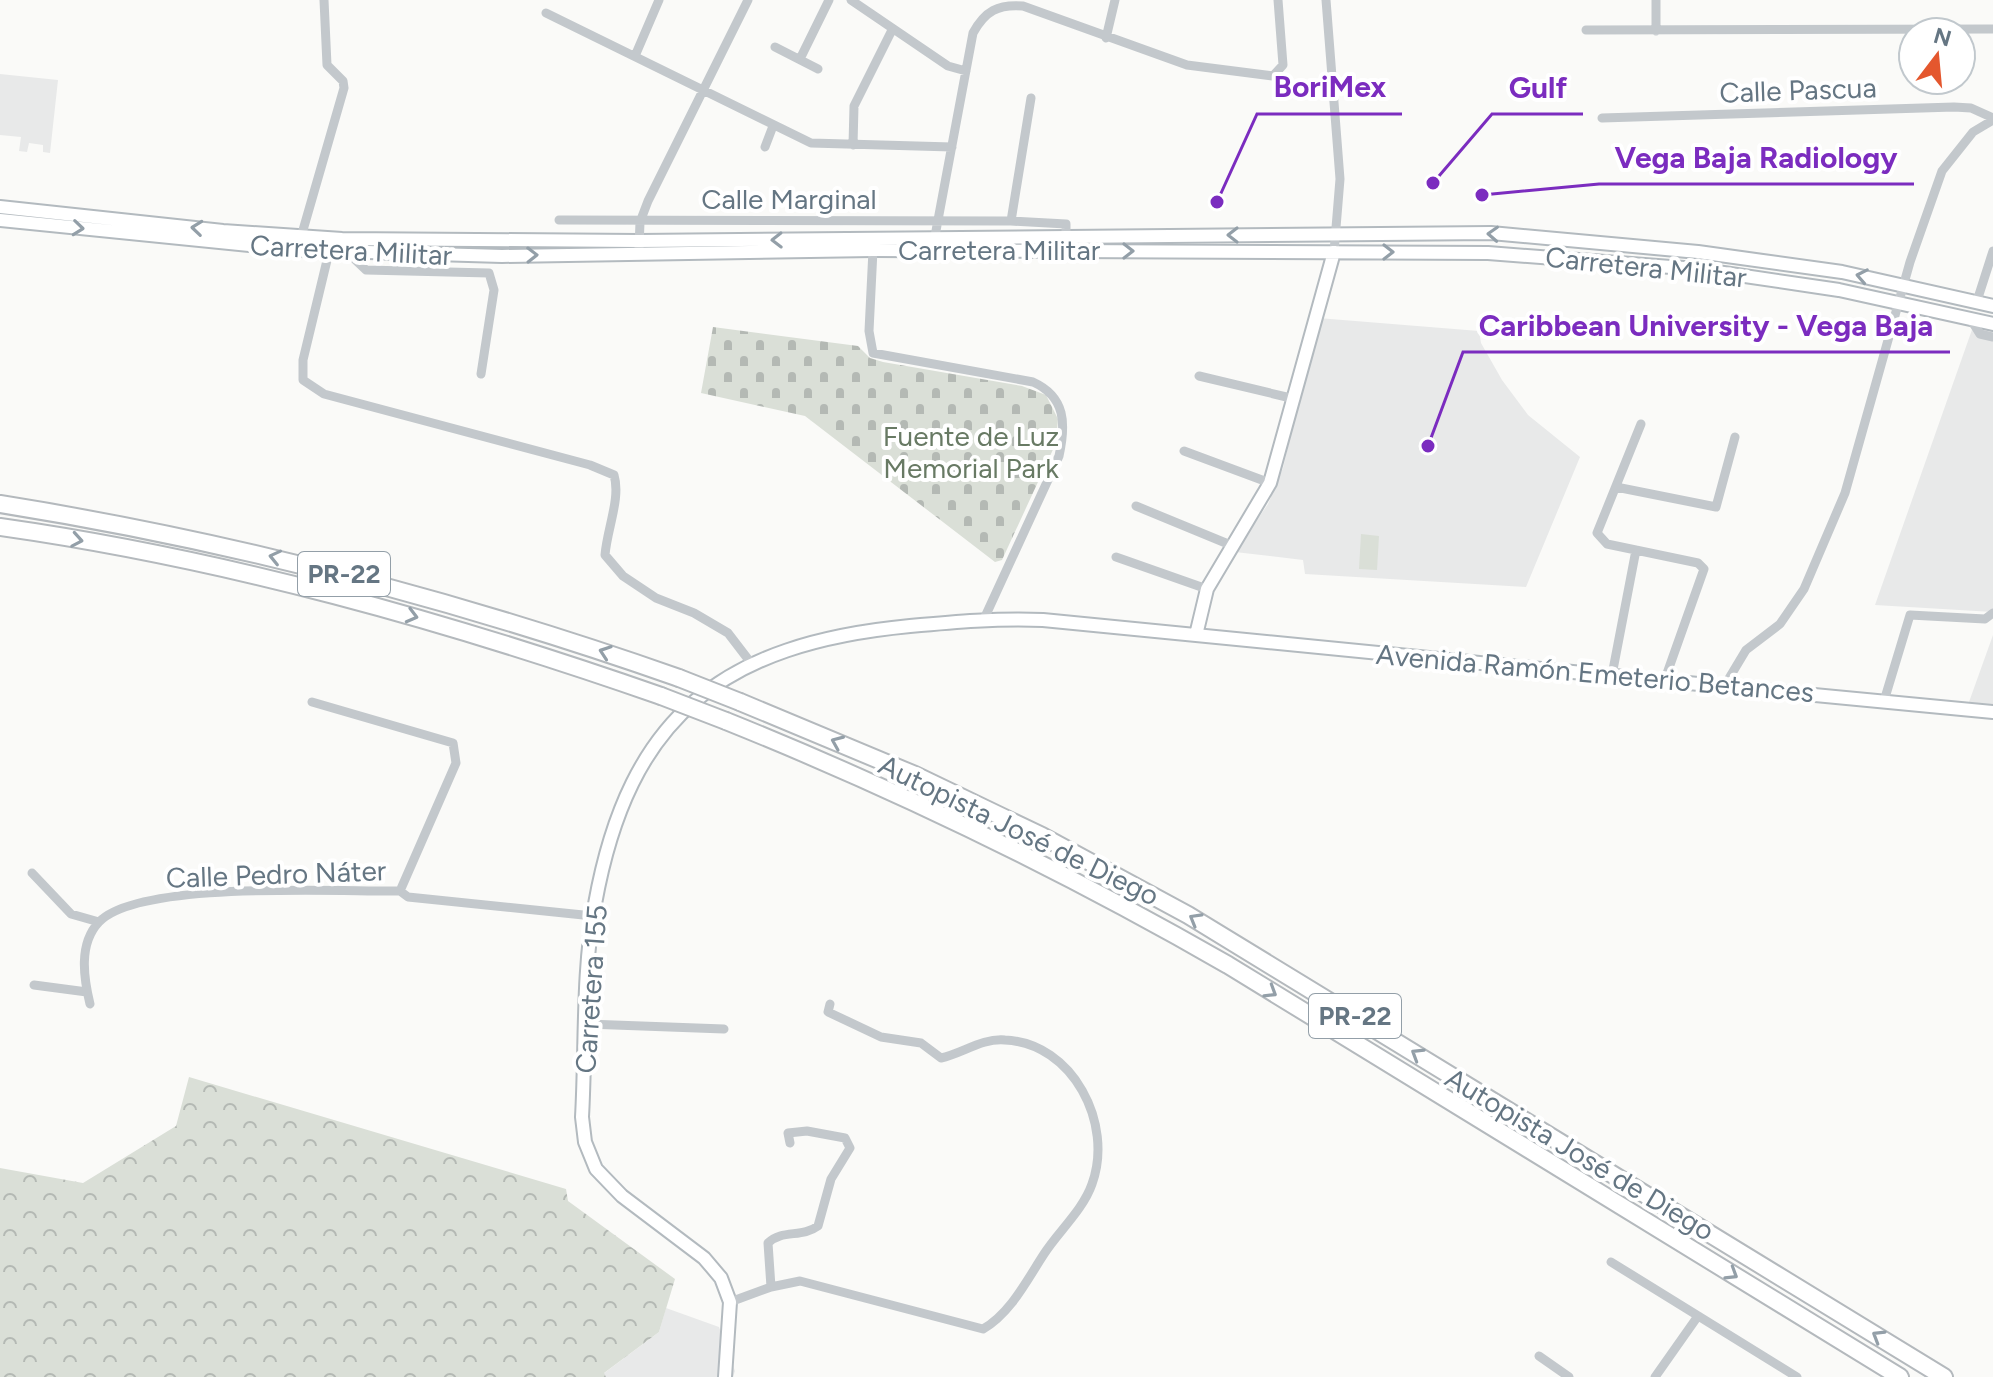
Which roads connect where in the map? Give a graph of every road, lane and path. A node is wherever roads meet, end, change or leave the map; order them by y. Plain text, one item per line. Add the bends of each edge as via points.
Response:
1 (324, 0) edge
2 (659, 0) edge
3 (748, 0) edge
4 (829, 0) edge
5 (851, 0) edge
6 (1115, 0) edge
7 (1278, 0) edge
8 (1326, 0) edge
9 (1656, 0) edge
10 (1034, 5) edge
11 (546, 13) dead end
12 (1993, 29) edge
13 (892, 30) junction
14 (1586, 30) dead end
15 (1656, 31) junction
16 (1106, 38) junction
17 (775, 47) dead end
18 (635, 56) junction
19 (800, 59) junction
20 (818, 69) dead end
21 (966, 71) junction
22 (703, 91) junction
23 (1031, 98) dead end
24 (1602, 118) dead end
25 (1993, 119) edge
26 (773, 126) junction
27 (853, 145) junction
28 (765, 147) dead end
29 (952, 147) junction
30 (0, 207) edge
31 (0, 220) edge
32 (559, 220) dead end
33 (938, 220) junction
34 (1011, 221) junction
35 (640, 222) junction
36 (1337, 234) junction
37 (1066, 235) junction
38 (935, 236) junction
39 (301, 237) junction
40 (639, 248) junction
41 (873, 250) junction
42 (1993, 251) edge
43 (329, 252) junction
44 (347, 252) junction
45 (1334, 252) junction
46 (502, 256) junction
47 (489, 273) junction
48 (1905, 285) junction
49 (1977, 301) junction
50 (1901, 302) junction
51 (1993, 306) edge
52 (1970, 318) junction
53 (1993, 324) edge
54 (1993, 337) edge
55 (481, 374) dead end
56 (1199, 376) dead end
57 (1295, 399) junction
58 (1641, 424) dead end
59 (1735, 437) dead end
60 (1184, 451) dead end
61 (1270, 483) junction
62 (1616, 487) junction
63 (0, 504) edge
64 (1136, 506) dead end
65 (0, 527) edge
66 (1233, 546) junction
67 (1636, 550) junction
68 (1116, 557) dead end
69 (1207, 589) junction
70 (1993, 613) edge
71 (984, 619) junction
72 (1196, 635) junction
73 (751, 663) junction
74 (1612, 675) junction
75 (1665, 679) junction
76 (1725, 685) junction
77 (1884, 701) junction
78 (312, 702) dead end
79 (1993, 712) edge
80 (32, 873) dead end
81 (400, 891) junction
82 (593, 916) junction
83 (99, 922) junction
84 (34, 985) dead end
85 (87, 992) junction
86 (90, 1004) dead end
87 (830, 1004) dead end
88 (587, 1024) junction
89 (724, 1029) dead end
90 (790, 1143) dead end
91 (1611, 1262) dead end
92 (771, 1287) junction
93 (730, 1302) junction
94 (1698, 1316) junction
95 (1539, 1356) dead end
96 (1790, 1375) edge
97 (725, 1377) edge
98 (1569, 1377) edge
99 (1655, 1377) edge
100 (1900, 1377) edge
101 (1944, 1377) edge

1 - 39 street via 327,65 344,88
2 - 18 street
3 - 22 street
4 - 19 street
5 - 13 street
6 - 16 street
7 - 16 street via 1283,65 1273,76 1187,65
8 - 36 street via 1340,179
9 - 15 street
10 - 16 street
10 - 21 street via 1002,5 981,18
11 - 18 street
12 - 15 street
13 - 21 street via 948,66
13 - 27 street via 854,106
14 - 15 street
17 - 19 street
18 - 22 street
19 - 20 street
21 - 29 street
22 - 26 street
22 - 35 street
23 - 34 street
24 - 25 street, Calle Pascua via 1954,107 1971,108
25 - 48 street via 1973,132 1942,171
26 - 27 street via 811,143
26 - 28 street
27 - 29 street
29 - 33 street
39 -> 30 main road, Carretera Militar
31 -> 43 main road, Carretera Militar
32 - 35 street, Calle Marginal
33 - 34 street, Calle Marginal
33 - 35 street, Calle Marginal
33 - 38 street
34 - 37 street, Calle Marginal via 1066,224
35 - 40 street
36 -> 37 main road, Carretera Militar
36 - 45 street
48 -> 36 main road, Carretera Militar via 1698,252 1491,233
37 - 38 main road, Carretera Militar
38 -> 40 main road, Carretera Militar
39 - 40 main road, Carretera Militar
40 - 41 main road, Carretera Militar
46 -> 40 main road, Carretera Militar
41 -> 45 main road, Carretera Militar
41 - 71 street via 873,353 1033,382 1049,390 1061,408 1065,429 1059,456
42 - 49 street
43 - 44 main road, Carretera Militar
43 - 73 street via 303,380 324,394 614,475 618,488 605,555 623,576 656,598 728,633
44 - 46 main road, Carretera Militar
44 - 47 street via 366,270
45 -> 50 main road, Carretera Militar via 1590,258 1697,269
45 - 57 main road
46 - 47 street
47 - 55 street via 494,290
48 - 49 main road, Carretera Militar
48 - 50 street
49 - 51 main road, Carretera Militar
50 - 52 main road, Carretera Militar
50 - 76 street via 1845,493 1804,589 1780,624 1746,650
52 - 53 main road, Carretera Militar
52 - 54 street via 1980,334
56 - 57 street
57 - 61 main road
58 - 62 street
59 - 62 street via 1716,507
60 - 61 street
61 - 66 main road
62 - 67 street via 1597,533 1607,544
101 -> 63 highway, Autopista José de Diego / PR-22, bridge via 1176,908 929,782 679,678 512,621 358,577 163,532
64 - 66 street
65 -> 100 highway, Autopista José de Diego / PR-22, bridge via 181,560 341,597 507,644 661,696 900,793 1141,915
66 - 69 main road
67 - 74 street
67 - 75 street via 1698,563 1704,569
68 - 69 street
69 - 72 main road
70 - 77 street via 1985,619 1910,615
71 - 72 main road, Carretera 155
71 - 73 main road, Carretera 155 via 842,634
72 - 74 main road, Avenida Ramón Emeterio Betances
73 - 82 main road, Carretera 155 via 695,699 643,764 623,806
74 - 75 main road, Avenida Ramón Emeterio Betances
75 - 76 main road, Avenida Ramón Emeterio Betances
76 - 77 main road, Avenida Ramón Emeterio Betances
77 - 79 main road, Avenida Ramón Emeterio Betances
78 - 81 street via 453,743 456,763
80 - 83 street via 71,914
81 - 82 street, Calle Pedro Náter via 408,897
81 - 83 street, Calle Pedro Náter via 199,894 133,904
82 - 88 main road, Carretera 155
83 - 85 street via 86,950
84 - 85 street
85 - 86 street
87 - 92 street via 828,1012 846,1021 881,1037 921,1043 941,1058 1002,1039 1051,1055 1067,1067 1084,1095 1098,1135 1098,1161 1085,1198 999,1317 983,1329 800,1281
88 - 89 street
88 - 93 main road, Carretera 155 via 582,1117 596,1169 713,1268
90 - 92 street via 788,1133 807,1131 845,1138 850,1148 831,1179 818,1226 768,1243
91 - 94 street
92 - 93 street
93 - 97 main road
94 - 96 street
94 - 99 street
95 - 98 street

